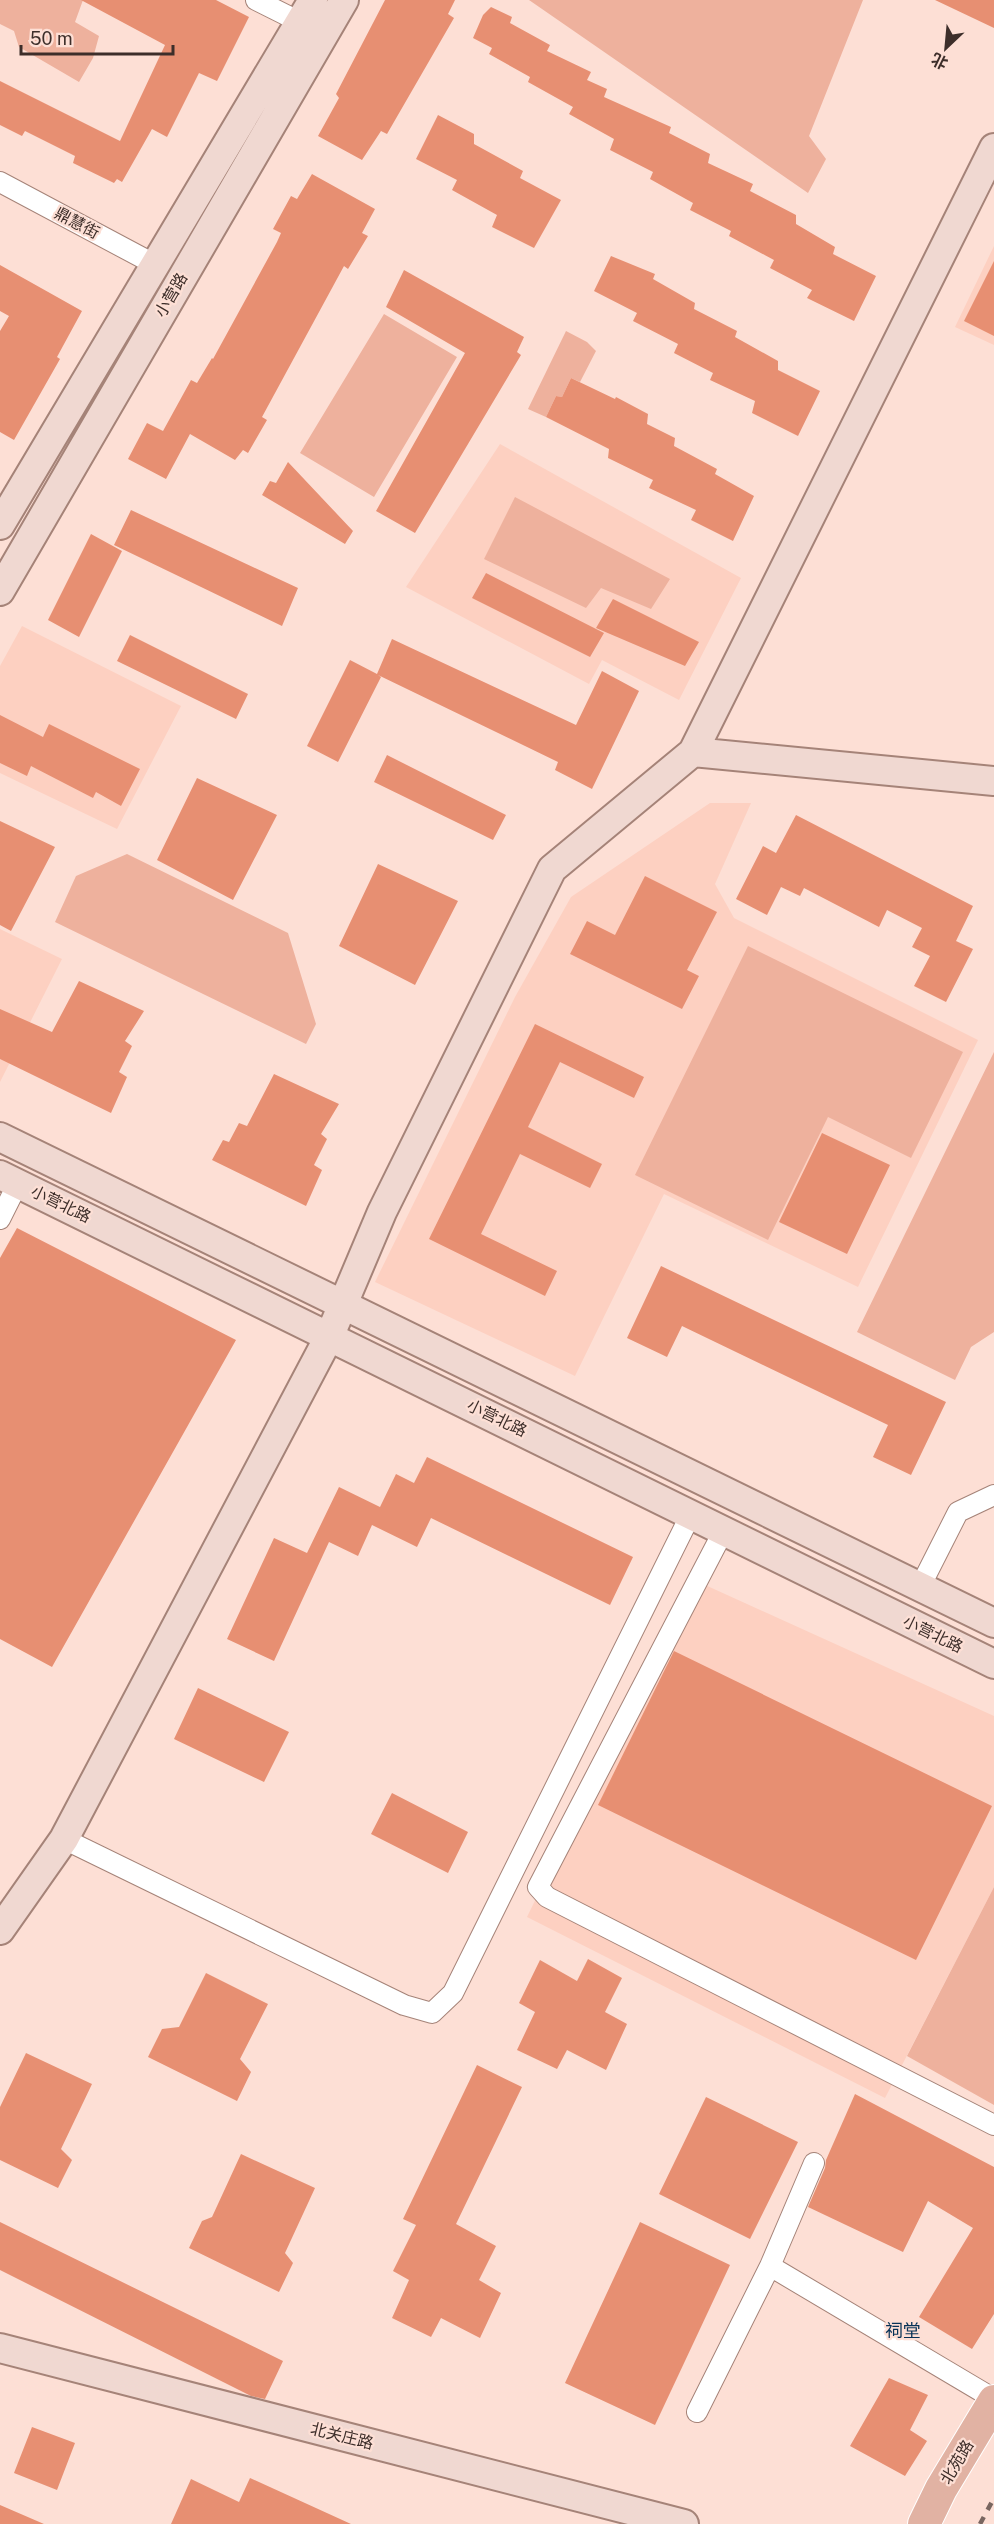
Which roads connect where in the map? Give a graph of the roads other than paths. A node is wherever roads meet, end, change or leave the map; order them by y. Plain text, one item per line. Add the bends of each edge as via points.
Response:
1 (256, 0) edge
2 (344, 0) edge
3 (306, 11) edge
4 (994, 148) edge
5 (0, 182) edge
6 (154, 264) junction
7 (0, 525) edge
8 (0, 591) edge
9 (693, 752) junction
10 (994, 781) edge
11 (0, 1137) edge
12 (9, 1179) edge
13 (0, 1219) edge
14 (342, 1305) junction
15 (330, 1335) junction
16 (994, 1495) edge
17 (691, 1514) junction
18 (724, 1530) junction
19 (920, 1587) junction
20 (994, 1623) edge
21 (994, 1664) edge
22 (64, 1839) junction
23 (0, 1930) edge
24 (994, 2125) edge
25 (814, 2163) dead end
26 (770, 2265) junction
27 (0, 2348) edge
28 (994, 2400) edge
29 (698, 2412) dead end
30 (684, 2524) edge
31 (924, 2524) edge

1 - 3 street
2 - 8 street, 小营路
3 - 6 street, 小营路
4 - 9 street
5 - 6 street, 鼎慧街
6 - 7 street, 小营路
9 - 10 street
9 - 14 street via 552,869 382,1212
11 - 14 street, 小营北路
12 - 13 street
12 - 15 street, 小营北路
14 - 15 street
14 - 19 street, 小营北路
15 - 17 street, 小营北路
15 - 22 street
16 - 19 street via 958,1512
17 - 18 street, 小营北路
17 - 22 street via 453,1993 432,2013 404,2005
18 - 21 street, 小营北路
18 - 24 street via 538,1887 547,1897
19 - 20 street, 小营北路
22 - 23 street
25 - 26 street
26 - 28 street
26 - 29 street
27 - 30 street, 北关庄路
28 - 31 main road, 北苑路

